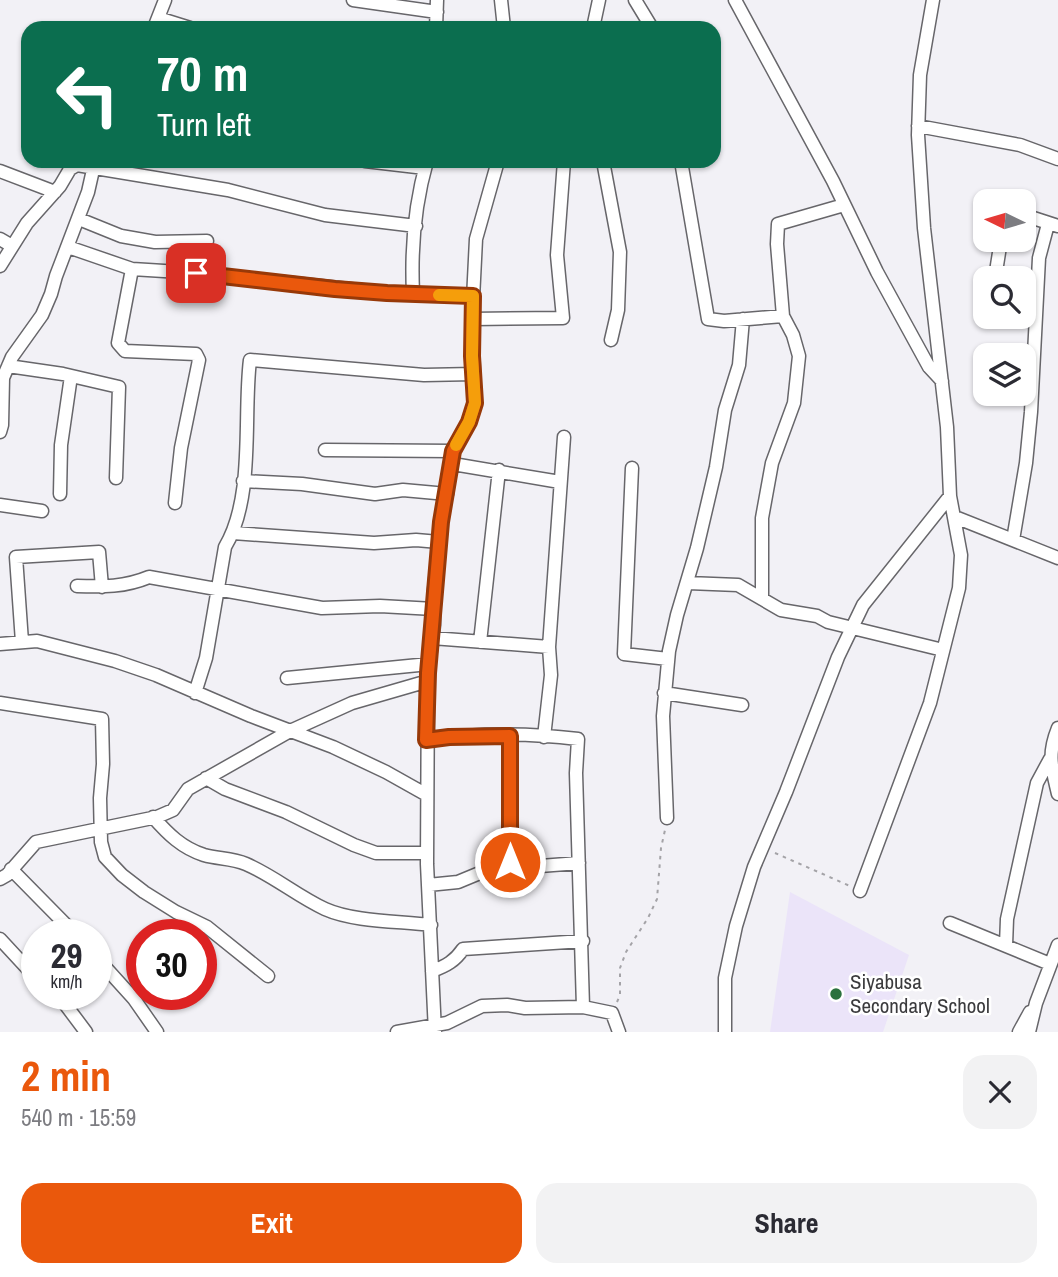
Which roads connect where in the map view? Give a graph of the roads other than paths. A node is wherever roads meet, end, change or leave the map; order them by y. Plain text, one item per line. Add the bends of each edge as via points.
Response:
1 (165, 0) edge
2 (353, 0) edge
3 (501, 0) edge
4 (599, 0) edge
5 (635, 0) edge
6 (735, 0) edge
7 (933, 0) edge
8 (437, 6) edge
9 (157, 21) edge
10 (503, 21) edge
11 (594, 21) edge
12 (648, 21) edge
13 (918, 126) junction
14 (1058, 159) edge
15 (72, 168) edge
16 (93, 168) edge
17 (116, 168) edge
18 (425, 168) edge
19 (496, 168) edge
20 (563, 168) edge
21 (604, 168) edge
22 (682, 168) edge
23 (0, 171) edge
24 (55, 192) junction
25 (844, 205) junction
26 (79, 219) junction
27 (1036, 219) edge
28 (1053, 225) edge
29 (416, 226) junction
30 (0, 239) edge
31 (207, 241) dead end
32 (12, 246) junction
33 (68, 247) junction
34 (0, 266) edge
35 (132, 269) junction
36 (413, 293) junction
37 (473, 296) junction
38 (783, 316) junction
39 (472, 319) junction
40 (743, 319) junction
41 (611, 340) dead end
42 (8, 366) junction
43 (474, 374) junction
44 (71, 376) junction
45 (942, 382) junction
46 (1, 416) edge
47 (0, 432) edge
48 (564, 437) dead end
49 (325, 450) dead end
50 (453, 458) junction
51 (632, 468) dead end
52 (499, 470) junction
53 (116, 478) dead end
54 (243, 481) junction
55 (560, 482) junction
56 (60, 494) dead end
57 (447, 494) junction
58 (950, 496) junction
59 (175, 503) dead end
60 (0, 505) edge
61 (42, 510) dead end
62 (955, 517) junction
63 (233, 533) junction
64 (1013, 540) junction
65 (439, 542) junction
66 (1058, 558) edge
67 (688, 583) junction
68 (77, 586) dead end
69 (102, 587) junction
70 (217, 590) junction
71 (761, 599) junction
72 (434, 609) junction
73 (852, 627) junction
74 (432, 638) junction
75 (22, 642) junction
76 (480, 642) junction
77 (0, 644) edge
78 (549, 647) junction
79 (943, 650) junction
80 (668, 659) junction
81 (429, 664) junction
82 (287, 678) dead end
83 (428, 681) junction
84 (195, 692) junction
85 (664, 693) junction
86 (0, 704) edge
87 (742, 705) dead end
88 (1058, 729) edge
89 (290, 731) junction
90 (510, 736) junction
91 (544, 737) junction
92 (426, 740) junction
93 (1050, 759) junction
94 (206, 778) junction
95 (1058, 794) edge
96 (427, 795) junction
97 (153, 817) junction
98 (667, 818) road end
99 (101, 827) junction
100 (427, 853) junction
101 (579, 863) junction
102 (11, 869) junction
103 (511, 869) junction
104 (0, 879) edge
105 (428, 885) junction
106 (860, 891) road end
107 (60, 919) edge
108 (950, 923) dead end
109 (431, 925) junction
110 (0, 939) edge
111 (583, 941) junction
112 (1006, 945) junction
113 (1058, 945) edge
114 (21, 962) edge
115 (1050, 964) junction
116 (432, 971) junction
117 (112, 975) edge
118 (268, 976) dead end
119 (1036, 1003) junction
120 (583, 1007) junction
121 (70, 1010) edge
122 (435, 1029) edge
123 (86, 1032) edge
124 (157, 1032) edge
125 (397, 1032) edge
126 (619, 1032) edge
127 (725, 1032) edge
128 (1019, 1032) edge
129 (1030, 1032) edge

1 - 9 street
2 - 8 street
3 - 10 street
4 - 11 street
5 - 12 street
6 - 25 street
7 - 13 street via 920,75
13 - 14 street via 1020,145
13 - 45 street via 924,228
15 - 24 street
16 - 26 street
17 - 29 street via 325,215
18 - 29 street
19 - 37 street via 476,239
20 - 39 street via 557,255 564,318
21 - 41 street via 620,252 618,310
22 - 40 street via 708,319
23 - 24 street
24 - 32 street
25 - 38 street via 779,224
25 - 45 street via 929,367
26 - 31 street via 121,236 155,242
26 - 33 street
27 - 28 street
28 - 64 street via 1039,258 1030,425
29 - 36 street
30 - 32 street
32 - 34 street
33 - 35 street
33 - 42 street via 42,315
35 - 36 street
35 - 59 street via 118,344 125,351 196,354 199,360
36 - 37 street
37 - 39 street
38 - 40 street
38 - 71 street via 799,356 794,403 772,463 762,518
39 - 43 street
40 - 67 street via 739,365
42 - 44 street
42 - 46 street
43 - 50 street via 475,403
43 - 54 street via 424,375 250,360
44 - 53 street via 119,387
44 - 56 street via 61,445
45 - 58 street
46 - 47 street
48 - 55 street
49 - 50 street
50 - 52 street
50 - 57 street
51 - 80 street via 624,654
52 - 55 street
52 - 76 street
54 - 57 street via 376,494 403,490
54 - 63 street
55 - 78 street
57 - 65 street
58 - 62 street
58 - 73 street via 863,606
60 - 61 street
62 - 64 street
62 - 79 street via 961,555 959,588
63 - 65 street
63 - 70 street via 225,547
64 - 66 street
65 - 72 street
67 - 71 street via 738,585
67 - 80 street
68 - 69 street
69 - 70 street via 149,577
69 - 75 street via 99,552 16,557
70 - 72 street via 322,608
70 - 84 street via 206,658
71 - 73 street via 781,610
72 - 74 street
73 - 79 street
73 - 127 street via 736,926 725,978
74 - 76 street
74 - 81 street
75 - 77 street
75 - 84 street via 37,641 115,662
76 - 78 street
78 - 91 street via 551,676
79 - 106 street via 930,704
80 - 85 street
81 - 82 street
81 - 83 street
83 - 89 street via 352,703
83 - 92 street
84 - 89 street
85 - 87 street
85 - 98 street
86 - 99 street via 102,719
88 - 93 street
89 - 94 street
89 - 96 street via 333,747
90 - 91 street
90 - 92 street
90 - 103 street
91 - 101 street via 578,739
92 - 96 street
93 - 95 street
93 - 112 street via 1037,783 1007,919
94 - 97 street via 188,789 173,810
94 - 100 street via 376,853
96 - 100 street
97 - 99 street
97 - 109 street via 186,848 248,865 327,910
99 - 102 street via 36,842
99 - 118 street via 105,857 122,875 207,927
100 - 105 street
101 - 103 street
101 - 111 street
102 - 104 street
102 - 107 street
103 - 105 street via 487,870 458,881
105 - 109 street
108 - 112 street
109 - 116 street
110 - 114 street
111 - 116 street via 463,949 445,967
111 - 120 street
112 - 115 street
113 - 115 street
115 - 119 street
116 - 122 street
117 - 124 street
119 - 128 street
119 - 129 street
120 - 122 street via 482,1006
120 - 126 street via 612,1013
121 - 123 street
122 - 125 street

